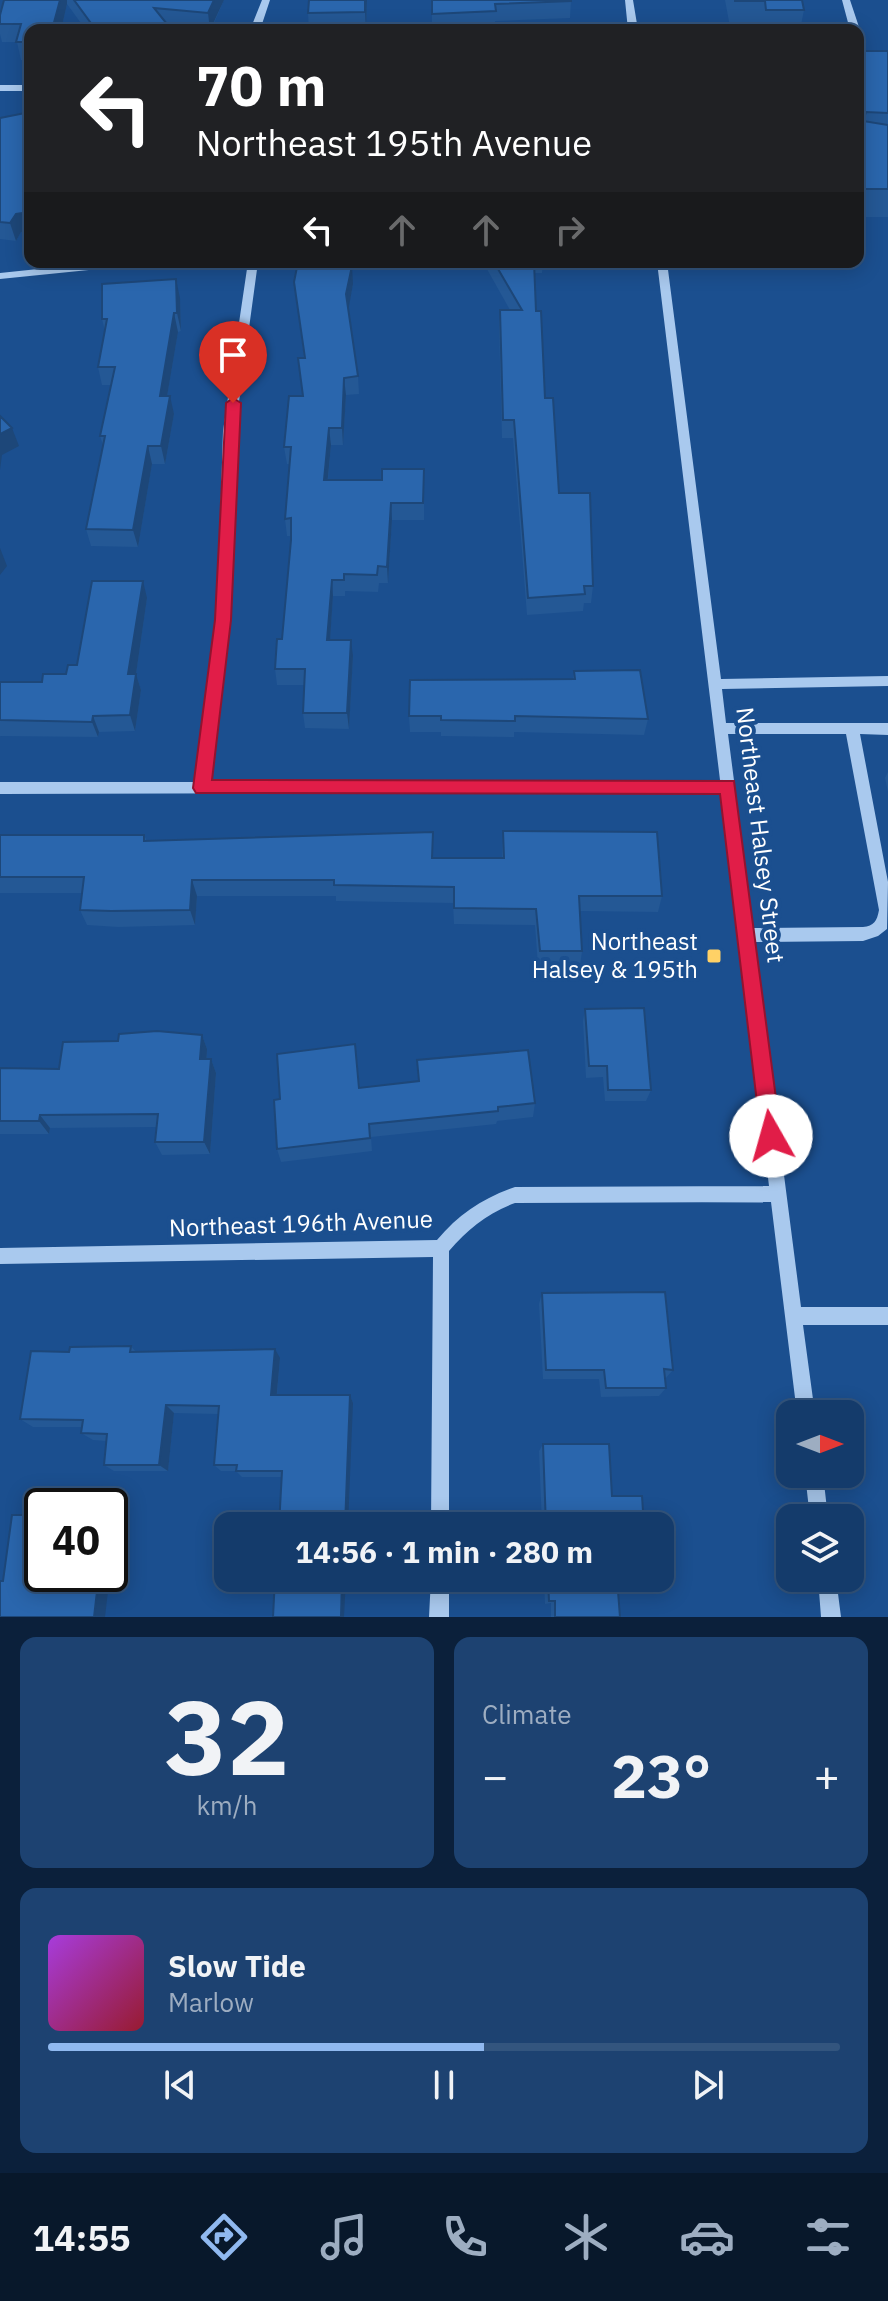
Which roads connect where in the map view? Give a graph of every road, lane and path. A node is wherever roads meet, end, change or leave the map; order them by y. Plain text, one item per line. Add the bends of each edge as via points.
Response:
1 (266, 0) edge
2 (629, 0) edge
3 (846, 0) edge
4 (257, 24) edge
5 (632, 24) edge
6 (853, 24) edge
7 (0, 88) edge
8 (24, 88) edge
9 (79, 268) edge
10 (252, 268) edge
11 (663, 268) edge
12 (0, 276) edge
13 (888, 681) edge
14 (715, 684) junction
15 (721, 728) junction
16 (852, 729) junction
17 (888, 729) edge
18 (728, 786) junction
19 (0, 788) edge
20 (202, 788) junction
21 (746, 935) junction
22 (778, 1194) junction
23 (441, 1248) junction
24 (0, 1256) edge
25 (794, 1316) junction
26 (888, 1316) edge
27 (804, 1400) edge
28 (440, 1512) edge
29 (440, 1592) edge
30 (828, 1592) edge
31 (439, 1617) edge
32 (831, 1617) edge

1 - 4 street
2 - 5 street
3 - 6 street
7 - 8 street
9 - 12 street
10 - 20 street via 229,431 223,620
11 - 14 street, Northeast Halsey Street
13 - 14 street
14 - 15 street, Northeast Halsey Street
15 - 16 street
15 - 18 street, Northeast Halsey Street
16 - 17 street
16 - 21 street via 885,924 863,934
18 - 20 street
18 - 21 street, Northeast Halsey Street
19 - 20 street
21 - 22 street, Northeast Halsey Street
22 - 23 street, Northeast 196th Avenue via 515,1195 487,1204
22 - 25 street, Northeast Halsey Street
23 - 24 street, Northeast 196th Avenue
23 - 28 street
25 - 26 street
25 - 27 street, Northeast Halsey Street
29 - 31 street
30 - 32 street

